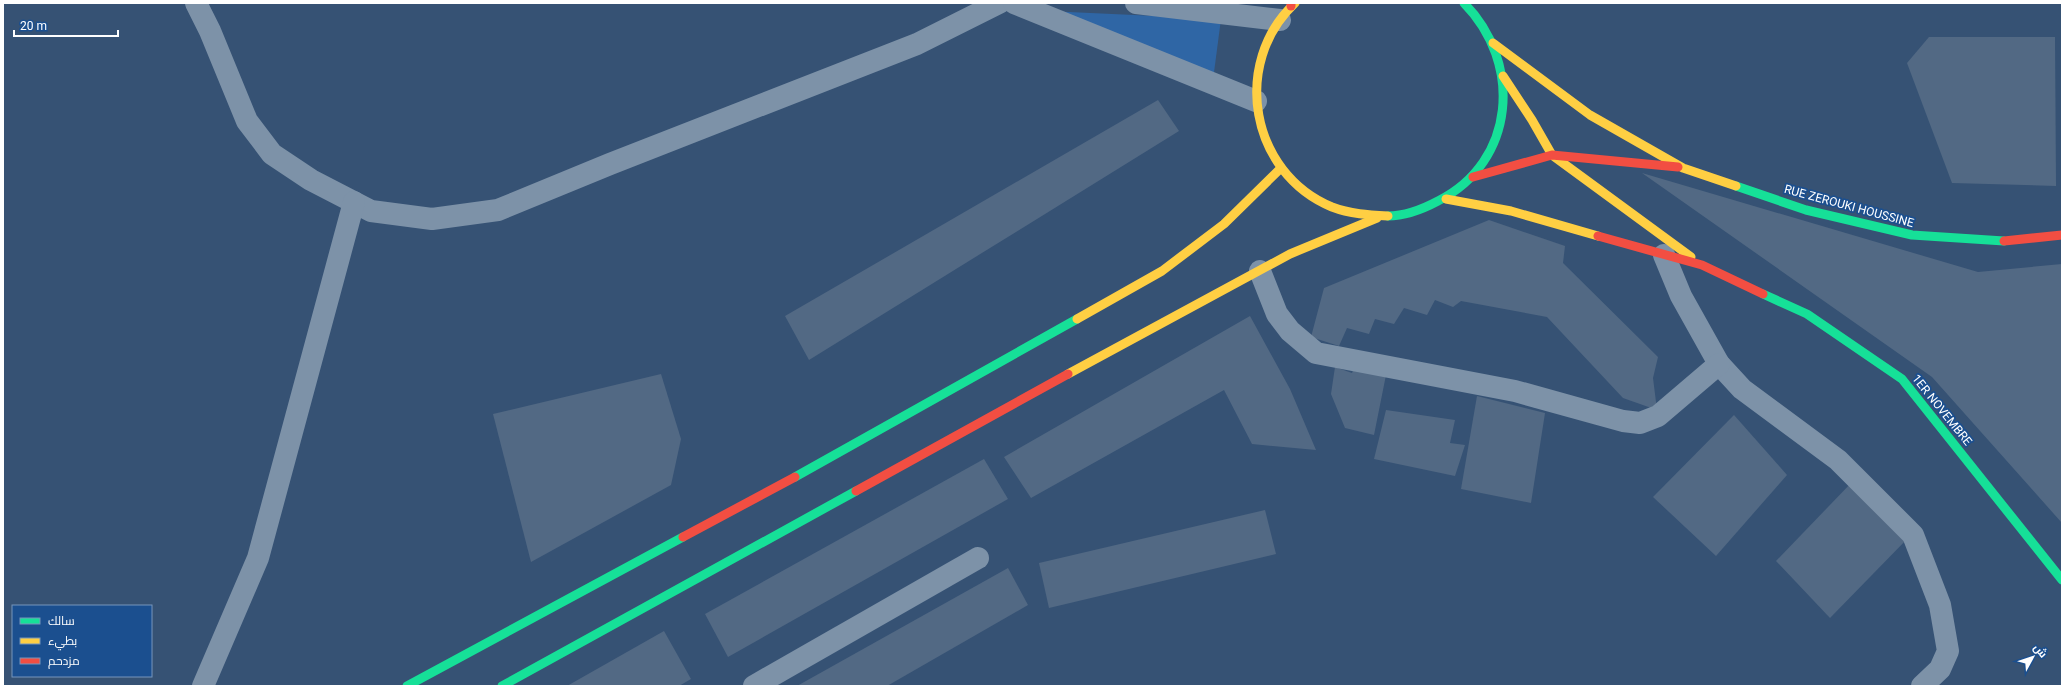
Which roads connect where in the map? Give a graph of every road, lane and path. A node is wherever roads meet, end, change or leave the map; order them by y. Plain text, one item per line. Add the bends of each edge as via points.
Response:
1 (196, 3) edge
2 (999, 3) edge
3 (1014, 3) edge
4 (1136, 3) edge
5 (1464, 3) edge
6 (1289, 8) edge
7 (1493, 43) junction
8 (1503, 76) junction
9 (1256, 101) junction
10 (1552, 155) junction
11 (1281, 168) junction
12 (1683, 168) junction
13 (1473, 177) junction
14 (1446, 199) junction
15 (354, 202) junction
16 (1377, 218) junction
17 (2062, 235) edge
18 (1664, 255) junction
19 (1702, 265) junction
20 (1260, 271) junction
21 (1719, 364) junction
22 (978, 558) dead end
23 (2062, 580) edge
24 (203, 686) edge
25 (407, 686) edge
26 (502, 686) edge
27 (754, 686) edge
28 (1922, 686) edge

1 - 15 street via 247,121 272,154 311,180
2 - 15 street via 917,44 498,210 432,219 371,211
3 - 9 street
4 - 6 street
5 - 7 main road via 1475,13
6 - 9 main road via 1270,34 1258,66
7 - 8 main road
7 - 12 main road via 1590,115
8 - 10 main road
8 - 13 main road via 1503,113 1493,147
9 - 11 main road via 1263,136
10 - 12 main road
10 - 13 main road
10 - 19 main road
11 - 16 main road via 1307,194 1340,211
11 - 25 main road via 1224,224 1162,271 866,438
12 - 17 main road, RUE ZEROUKI HOUSSINE via 1806,210 1912,236 2009,241
13 - 14 main road
14 - 16 main road via 1414,213
14 - 18 main road via 1511,211
15 - 24 street via 258,558
16 - 20 main road via 1290,254
18 - 19 main road
18 - 21 street via 1681,296
19 - 23 main road, 1ER NOVEMBRE via 1808,314 1902,379
20 - 21 street via 1278,314 1290,331 1316,353 1515,391 1623,421 1640,422 1658,416
20 - 26 main road via 1182,311
21 - 28 street via 1742,389 1838,460 1913,535 1940,606 1948,651 1940,669
22 - 27 street

